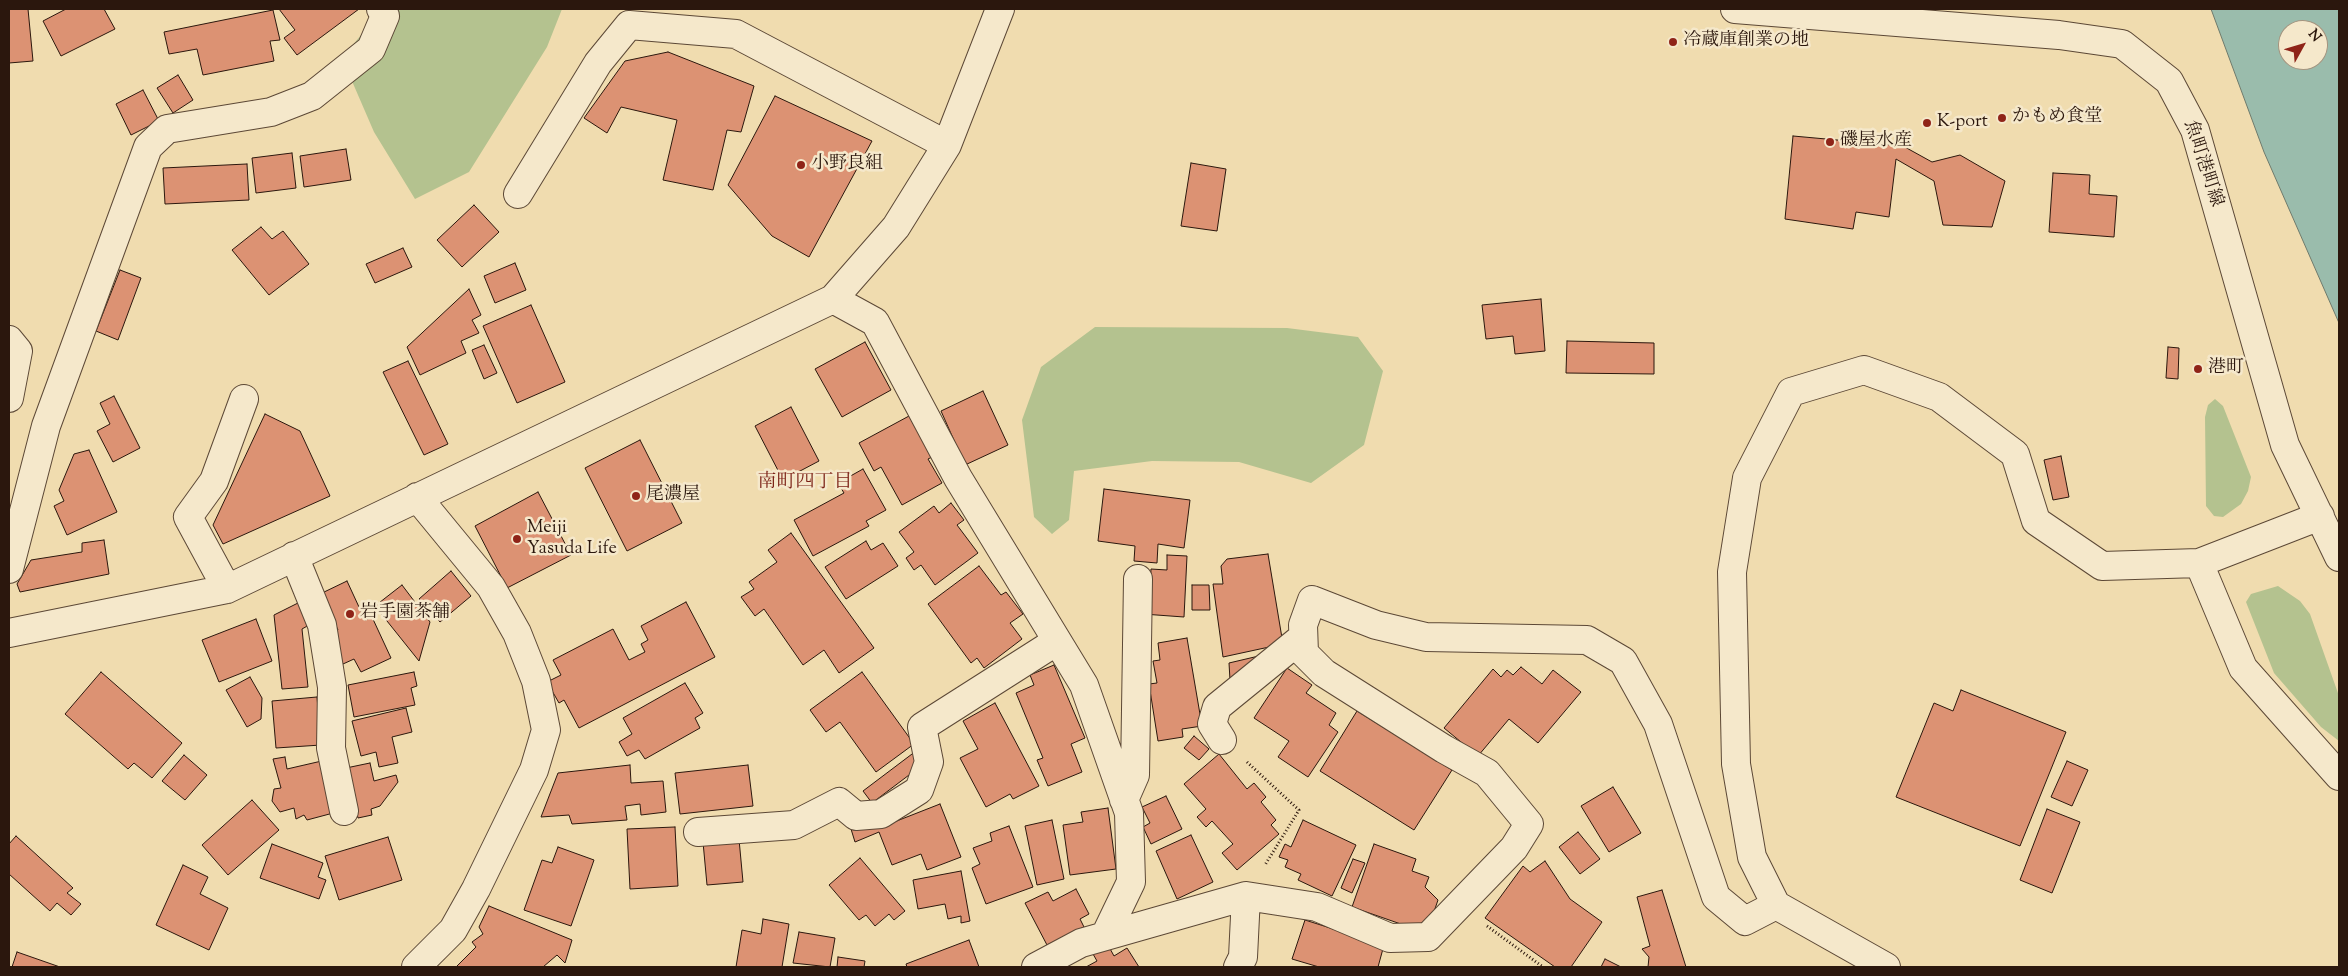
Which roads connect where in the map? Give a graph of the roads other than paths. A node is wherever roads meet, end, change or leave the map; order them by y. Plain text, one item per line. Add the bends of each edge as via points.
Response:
1 (381, 9) edge
2 (1000, 9) edge
3 (1735, 9) edge
4 (1917, 16) edge
5 (946, 145) junction
6 (518, 194) dead end
7 (833, 300) junction
8 (9, 340) edge
9 (9, 398) edge
10 (244, 398) dead end
11 (417, 497) junction
12 (2320, 516) junction
13 (294, 556) junction
14 (2339, 557) edge
15 (2199, 563) junction
16 (9, 569) edge
17 (1138, 579) dead end
18 (227, 589) junction
19 (9, 633) edge
20 (1303, 636) junction
21 (1057, 641) junction
22 (1222, 740) road end
23 (2339, 776) edge
24 (1124, 800) junction
25 (344, 812) dead end
26 (698, 832) dead end
27 (1246, 896) junction
28 (1776, 905) junction
29 (1104, 936) junction
30 (416, 967) edge
31 (1036, 967) edge
32 (1238, 967) edge
33 (1886, 967) edge

1 - 16 street via 385,16 371,49 312,96 271,112 166,129 148,147 46,426
2 - 5 street
3 - 4 street, 魚町港町線
4 - 12 street, 魚町港町線 via 2122,44 2169,81 2195,130 2285,446
5 - 6 street via 736,34 629,25 598,63
5 - 7 street via 896,227
7 - 11 street
7 - 21 street via 875,322 958,478
8 - 9 street via 18,351
10 - 18 street via 214,481 188,517
11 - 13 street
11 - 30 street via 491,587 517,633 536,682 546,730 534,770 476,889 453,930
12 - 14 street, 魚町港町線
12 - 15 street
13 - 18 street
13 - 25 street via 322,625 332,687 330,748
15 - 23 street via 2243,668
15 - 28 street via 2102,566 2036,521 2015,454 1939,397 1864,370 1791,392 1747,478 1732,572 1736,764 1752,857
17 - 24 street via 1135,775
18 - 19 street
20 - 22 street via 1216,707 1212,724
20 - 27 street via 1304,653 1324,673 1487,773 1530,824 1514,848 1428,937 1390,938 1317,907
20 - 28 street via 1303,625 1312,600 1376,625 1426,637 1586,640 1594,644 1623,661 1658,724 1716,897 1745,921
21 - 24 street via 1084,685
21 - 26 street via 922,727 929,762 919,790 881,814 856,816 839,802 794,825
24 - 29 street via 1129,813 1131,882
27 - 29 street
27 - 32 street via 1243,957
28 - 33 street
29 - 31 street via 1081,943

